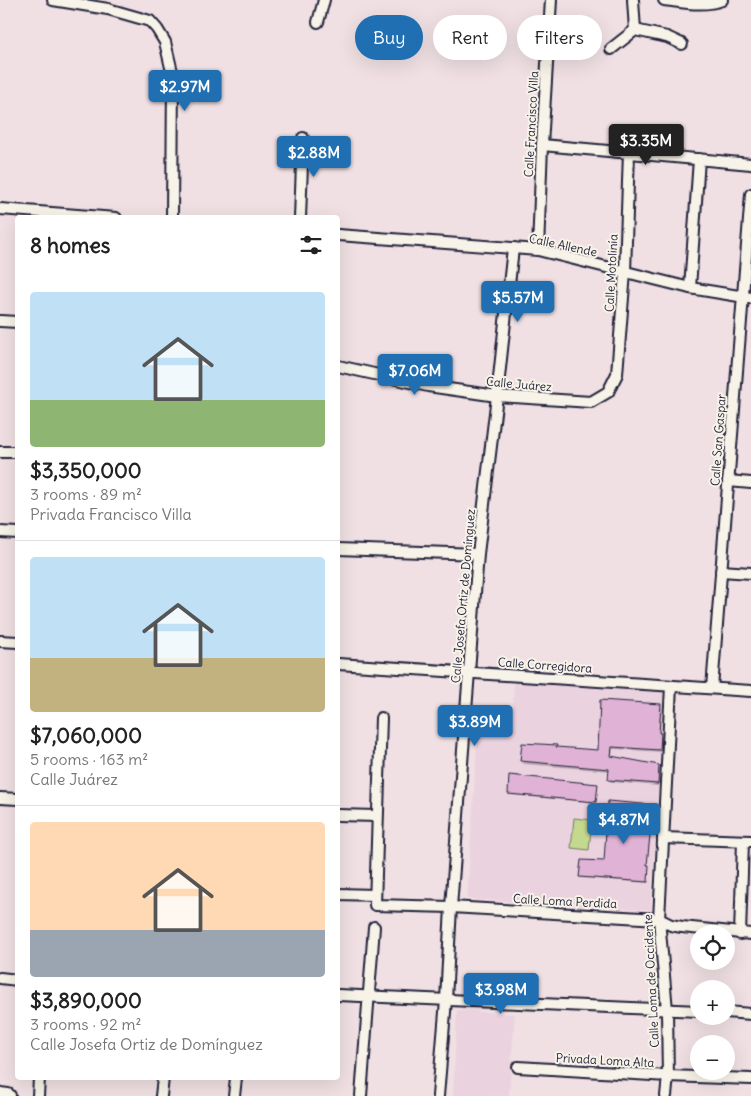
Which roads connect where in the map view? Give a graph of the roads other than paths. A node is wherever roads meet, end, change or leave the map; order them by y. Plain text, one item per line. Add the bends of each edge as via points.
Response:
1 (53, 0) edge
2 (324, 0) edge
3 (551, 0) edge
4 (633, 0) edge
5 (664, 0) edge
6 (722, 0) edge
7 (109, 5) edge
8 (318, 22) dead end
9 (635, 30) junction
10 (682, 44) dead end
11 (611, 49) dead end
12 (303, 138) dead end
13 (542, 144) junction
14 (628, 152) junction
15 (699, 159) junction
16 (751, 164) edge
17 (751, 194) edge
18 (0, 209) edge
19 (77, 215) edge
20 (172, 215) edge
21 (300, 215) edge
22 (340, 235) edge
23 (513, 248) junction
24 (538, 250) junction
25 (625, 272) junction
26 (690, 288) junction
27 (746, 298) edge
28 (0, 321) edge
29 (15, 322) edge
30 (340, 366) edge
31 (608, 392) joint
32 (497, 396) junction
33 (728, 481) junction
34 (751, 483) edge
35 (0, 532) edge
36 (15, 533) edge
37 (340, 549) edge
38 (478, 554) junction
39 (721, 571) junction
40 (751, 572) edge
41 (0, 641) edge
42 (15, 642) edge
43 (340, 664) edge
44 (468, 672) junction
45 (670, 686) junction
46 (712, 688) junction
47 (751, 691) edge
48 (381, 718) dead end
49 (0, 798) edge
50 (15, 799) edge
51 (340, 815) edge
52 (377, 816) junction
53 (663, 838) junction
54 (747, 841) edge
55 (340, 894) edge
56 (375, 900) junction
57 (451, 907) junction
58 (659, 919) junction
59 (374, 926) dead end
60 (740, 934) junction
61 (751, 934) edge
62 (0, 978) edge
63 (15, 980) edge
64 (340, 995) edge
65 (368, 997) junction
66 (446, 1000) junction
67 (667, 1010) junction
68 (690, 1011) edge
69 (735, 1013) edge
70 (751, 1014) edge
71 (518, 1067) dead end
72 (668, 1076) junction
73 (751, 1079) edge
74 (39, 1080) edge
75 (162, 1080) edge
76 (236, 1080) edge
77 (0, 1095) edge
78 (8, 1096) edge
79 (38, 1096) edge
80 (160, 1096) edge
81 (234, 1096) edge
82 (362, 1096) edge
83 (438, 1096) edge
84 (666, 1096) edge

1 - 7 street
2 - 8 street
3 - 13 street, Calle Francisco Villa
4 - 9 street
5 - 6 street via 705,4
7 - 20 street via 150,21 165,42 173,76
9 - 10 street
9 - 11 street
12 - 21 street
13 - 14 street
13 - 24 street, Calle Francisco Villa
14 - 15 street
14 - 25 street, Calle Motolinía
15 - 16 street
15 - 26 street
17 - 27 street, Calle San Gaspar
18 - 19 street
22 - 23 street, Calle Allende
23 - 24 street, Calle Allende
23 - 32 street, Calle Josefa Ortiz de Domínguez
24 - 25 street, Calle Allende
25 - 26 street, Calle Allende
25 - 31 street, Calle Motolinía via 617,374
26 - 27 street, Calle Allende
27 - 33 street, Calle San Gaspar
28 - 29 street
30 - 32 street, Calle Juárez via 428,386
31 - 32 street, Calle Juárez via 591,402
32 - 38 street, Calle Josefa Ortiz de Domínguez
33 - 34 street
33 - 39 street, Calle San Gaspar
35 - 36 street
37 - 38 street
38 - 44 street, Calle Josefa Ortiz de Domínguez
39 - 40 street
39 - 46 street, Calle San Gaspar
41 - 42 street
43 - 44 street, Calle Corregidora
44 - 45 street, Calle Corregidora
44 - 57 street, Calle Josefa Ortiz de Domínguez
45 - 46 street, Calle Corregidora
45 - 53 street, Calle Loma de Occidente
46 - 47 street, Calle Corregidora
48 - 52 street
49 - 50 street
51 - 52 street
52 - 56 street
53 - 54 street
53 - 58 street, Calle Loma de Occidente
54 - 60 street
55 - 56 street, Calle Loma Perdida
56 - 57 street, Calle Loma Perdida
57 - 58 street, Calle Loma Perdida
57 - 66 street, Calle Josefa Ortiz de Domínguez
58 - 60 street, Calle Loma Perdida via 682,927
58 - 67 street, Calle Loma de Occidente
59 - 65 street
60 - 61 street, Calle Loma Perdida
62 - 63 street
64 - 65 street
65 - 66 street
65 - 82 street
66 - 67 street
66 - 83 street, Calle Josefa Ortiz de Domínguez
67 - 68 street
67 - 72 street, Calle Loma de Occidente
69 - 70 street
71 - 72 street, Privada Loma Alta
72 - 73 street, Privada Loma Alta
72 - 84 street, Calle Loma de Occidente
74 - 79 street
75 - 80 street
76 - 81 street
77 - 78 street

